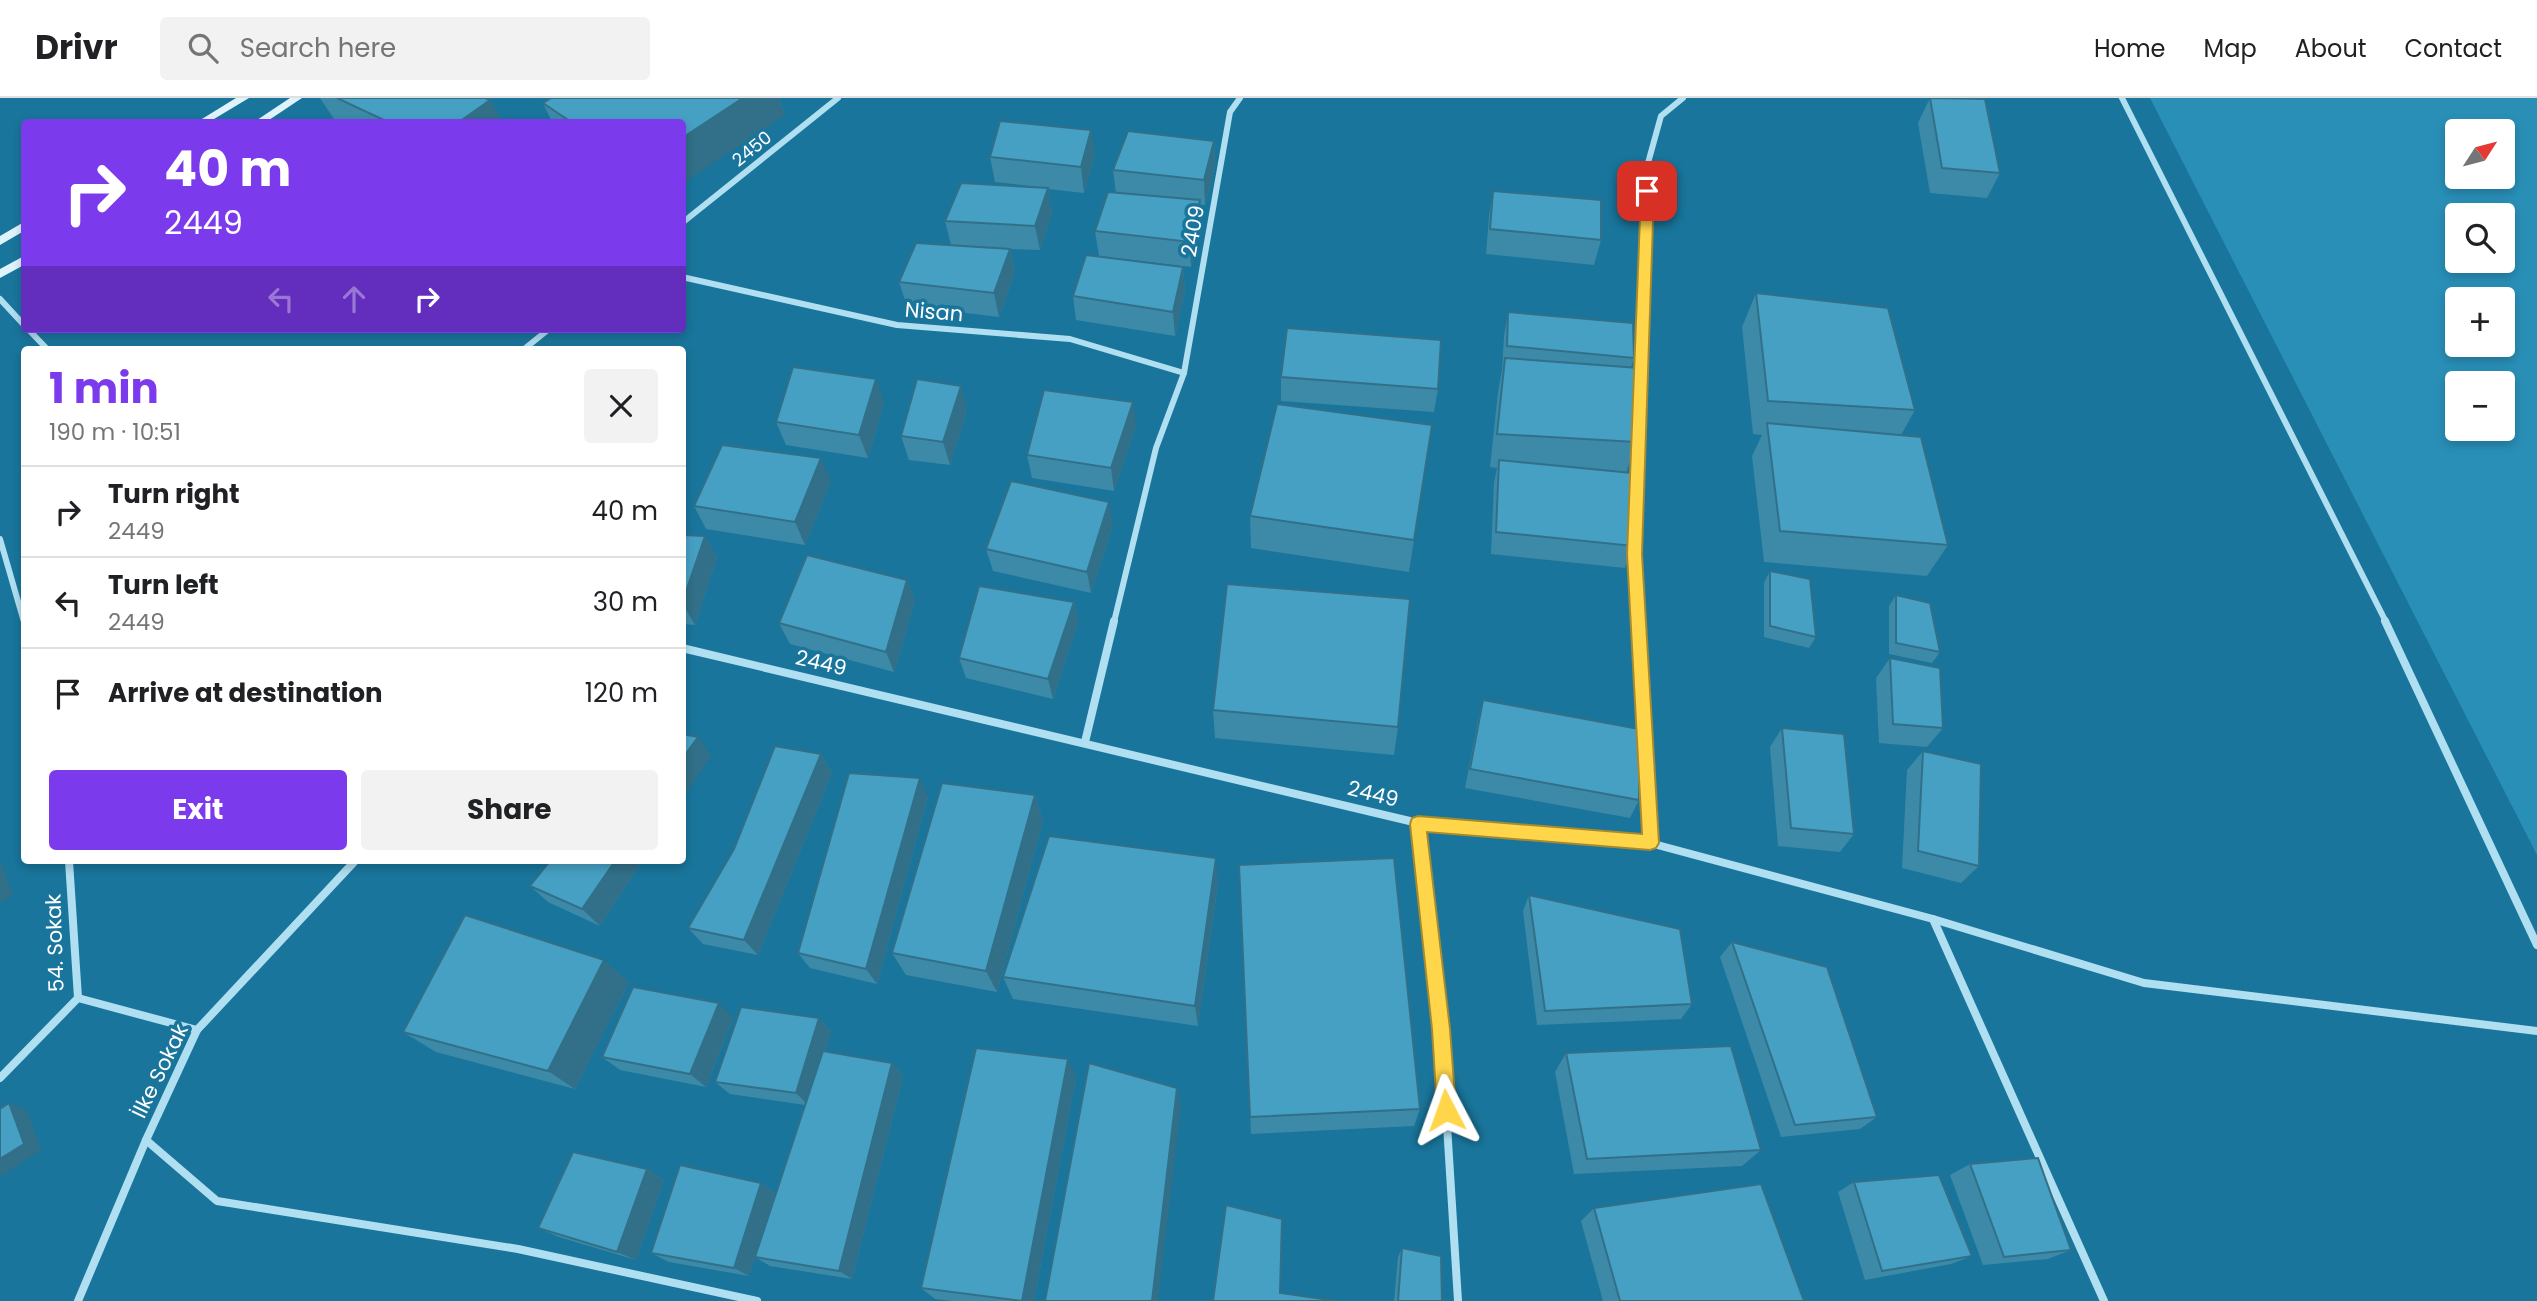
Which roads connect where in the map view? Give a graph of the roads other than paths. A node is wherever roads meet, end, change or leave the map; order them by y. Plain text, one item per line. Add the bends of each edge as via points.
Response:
1 (244, 98) edge
2 (297, 98) edge
3 (838, 98) edge
4 (1240, 98) edge
5 (1683, 98) edge
6 (2122, 98) edge
7 (207, 119) edge
8 (264, 119) edge
9 (686, 220) edge
10 (21, 228) edge
11 (0, 241) edge
12 (21, 262) edge
13 (0, 274) edge
14 (686, 277) edge
15 (0, 299) edge
16 (21, 322) edge
17 (32, 333) edge
18 (544, 333) edge
19 (44, 346) edge
20 (528, 346) edge
21 (1184, 373) junction
22 (0, 539) edge
23 (21, 612) edge
24 (686, 649) edge
25 (1084, 742) junction
26 (1418, 824) junction
27 (1650, 843) junction
28 (69, 864) edge
29 (352, 864) edge
30 (1933, 919) junction
31 (2537, 945) edge
32 (78, 998) junction
33 (197, 1030) junction
34 (2537, 1031) edge
35 (0, 1078) edge
36 (146, 1140) junction
37 (78, 1301) edge
38 (757, 1301) edge
39 (1458, 1301) edge
40 (2104, 1301) edge

1 - 7 main road
2 - 8 main road
3 - 9 street, 2450
4 - 21 street, 2409 via 1230,112
5 - 27 street via 1661,116 1648,163 1634,554
6 - 31 street via 2388,626
10 - 11 main road
12 - 13 main road
14 - 21 street, Nisan via 897,325 1070,339
15 - 16 street
17 - 19 street
18 - 20 street
21 - 25 street, 2409 via 1156,448
22 - 23 street
24 - 25 street, 2449
25 - 26 street, 2449
26 - 27 street, 2449
26 - 39 street via 1441,1029
27 - 30 street, 2449
28 - 32 street, 54. Sokak
29 - 33 street, İlke Sokak
30 - 34 street, 2449 via 2144,983
30 - 40 street
32 - 33 street
32 - 35 street, 54. Sokak
33 - 36 street, İlke Sokak
36 - 37 street, İlke Sokak
36 - 38 street via 217,1201 518,1249

